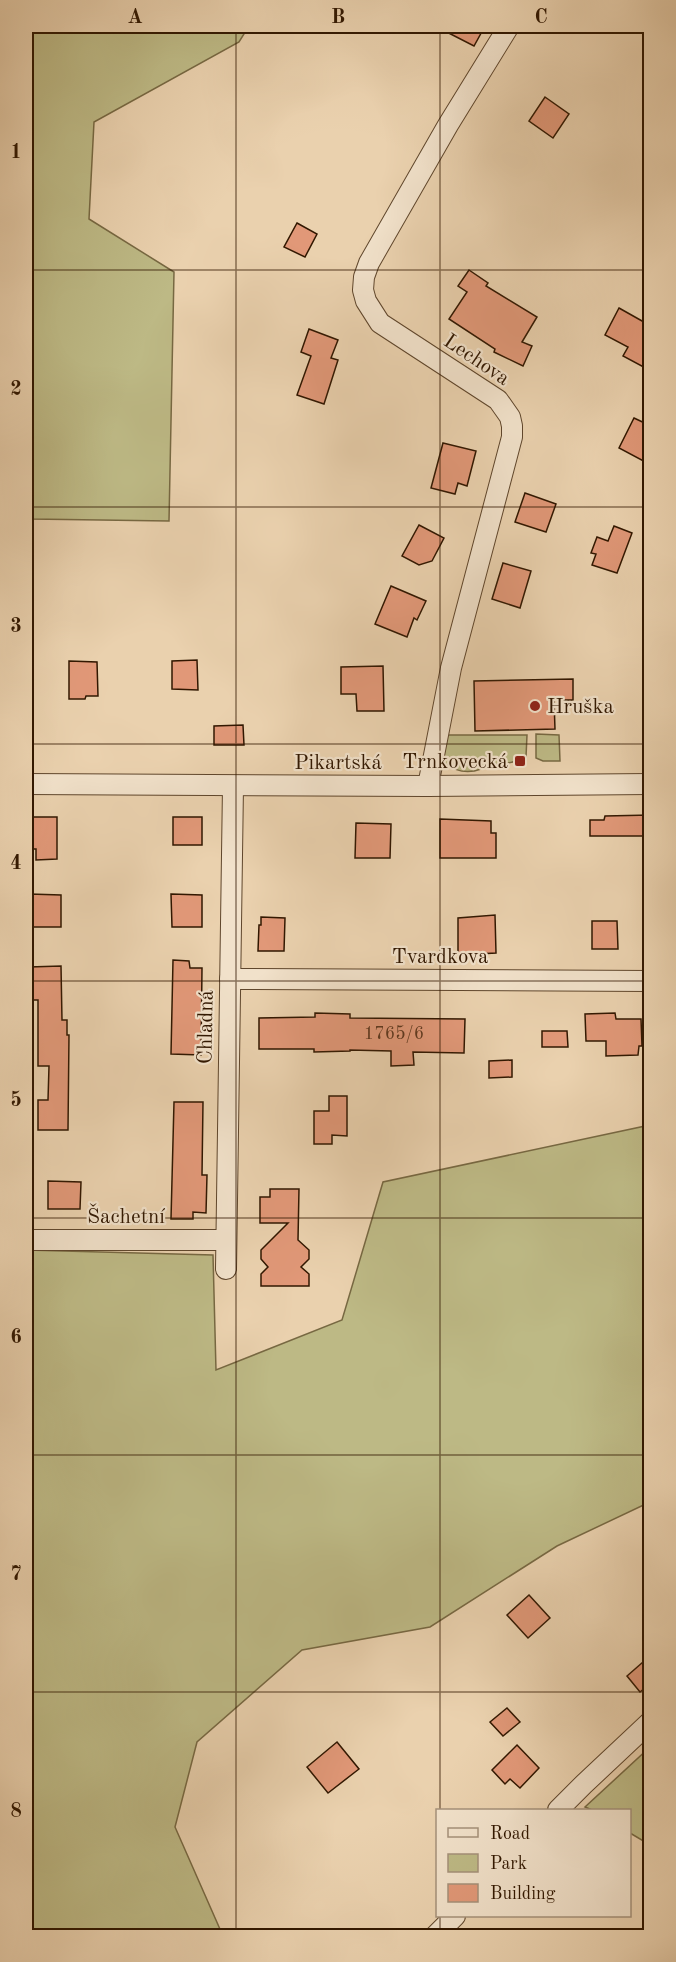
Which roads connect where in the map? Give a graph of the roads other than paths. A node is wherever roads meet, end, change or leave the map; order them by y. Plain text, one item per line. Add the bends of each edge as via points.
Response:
1 (509, 26) edge
2 (26, 784) edge
3 (651, 784) edge
4 (233, 786) junction
5 (428, 786) junction
6 (230, 979) junction
7 (651, 981) edge
8 (26, 1240) edge
9 (226, 1240) junction
10 (226, 1269) dead end
11 (651, 1722) edge
12 (559, 1809) edge
13 (454, 1917) edge
14 (435, 1936) edge

1 - 5 street, Lechova via 448,125 364,277 366,301 380,323 489,392 505,408 512,426 451,668
2 - 4 street, Pikartská
3 - 5 street, Pikartská
4 - 5 street, Pikartská
4 - 6 street, Chladná
6 - 7 street, Tvardkova
6 - 9 street, Chladná
8 - 9 street, Šachetní
9 - 10 street, Chladná
11 - 12 street
13 - 14 street

